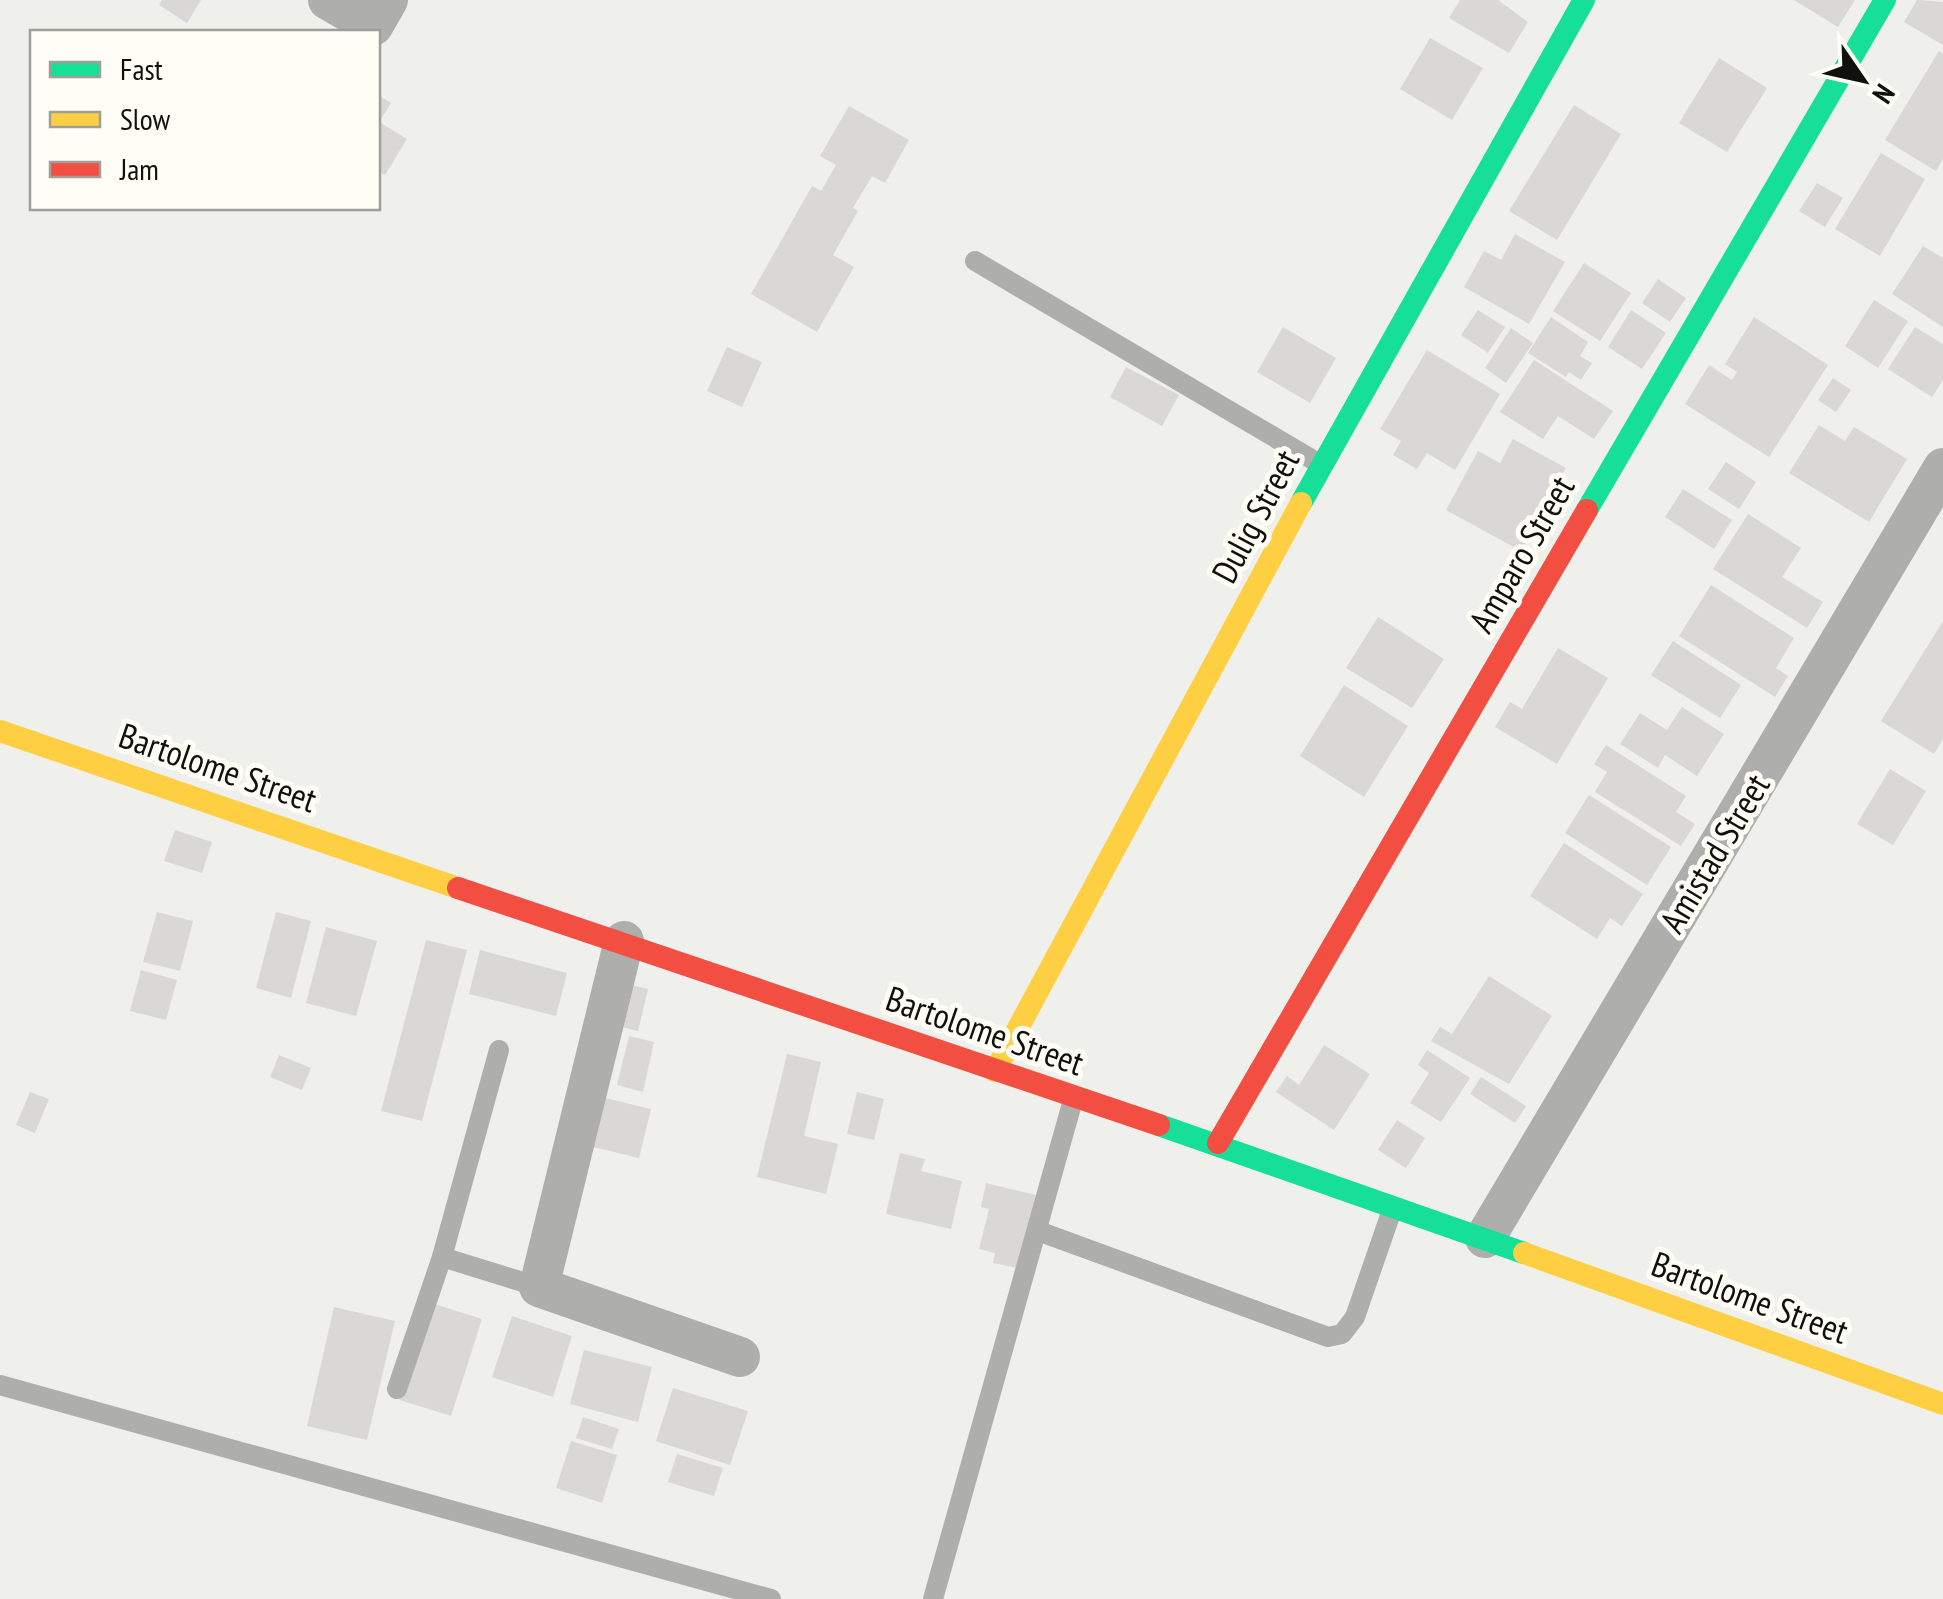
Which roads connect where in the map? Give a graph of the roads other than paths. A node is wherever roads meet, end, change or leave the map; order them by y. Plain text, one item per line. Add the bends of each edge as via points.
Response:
1 (328, 0) edge
2 (1584, 0) edge
3 (1885, 0) edge
4 (381, 13) edge
5 (974, 261) dead end
6 (1322, 465) junction
7 (1943, 468) edge
8 (0, 731) edge
9 (624, 941) junction
10 (499, 1050) dead end
11 (995, 1071) junction
12 (1073, 1098) junction
13 (1218, 1143) junction
14 (1394, 1205) junction
15 (1038, 1231) junction
16 (1484, 1238) junction
17 (442, 1257) junction
18 (539, 1287) junction
19 (740, 1356) dead end
20 (0, 1385) edge
21 (397, 1389) dead end
22 (1943, 1404) edge
23 (771, 1599) edge
24 (933, 1599) edge

1 - 4 street
2 - 6 street, Dulig Street
3 - 13 street, Amparo Street
5 - 6 lane
6 - 11 street, Dulig Street
7 - 16 street, Amistad Street
8 - 9 street, Bartolome Street
9 - 11 street, Bartolome Street
9 - 18 street
10 - 17 lane
11 - 12 street, Bartolome Street
12 - 13 street, Bartolome Street
12 - 15 lane
13 - 14 street, Bartolome Street
14 - 15 lane via 1355,1317 1342,1334 1328,1337
14 - 16 street, Bartolome Street
15 - 24 lane
16 - 22 street, Bartolome Street
17 - 18 lane
17 - 21 lane
18 - 19 street
20 - 23 lane

